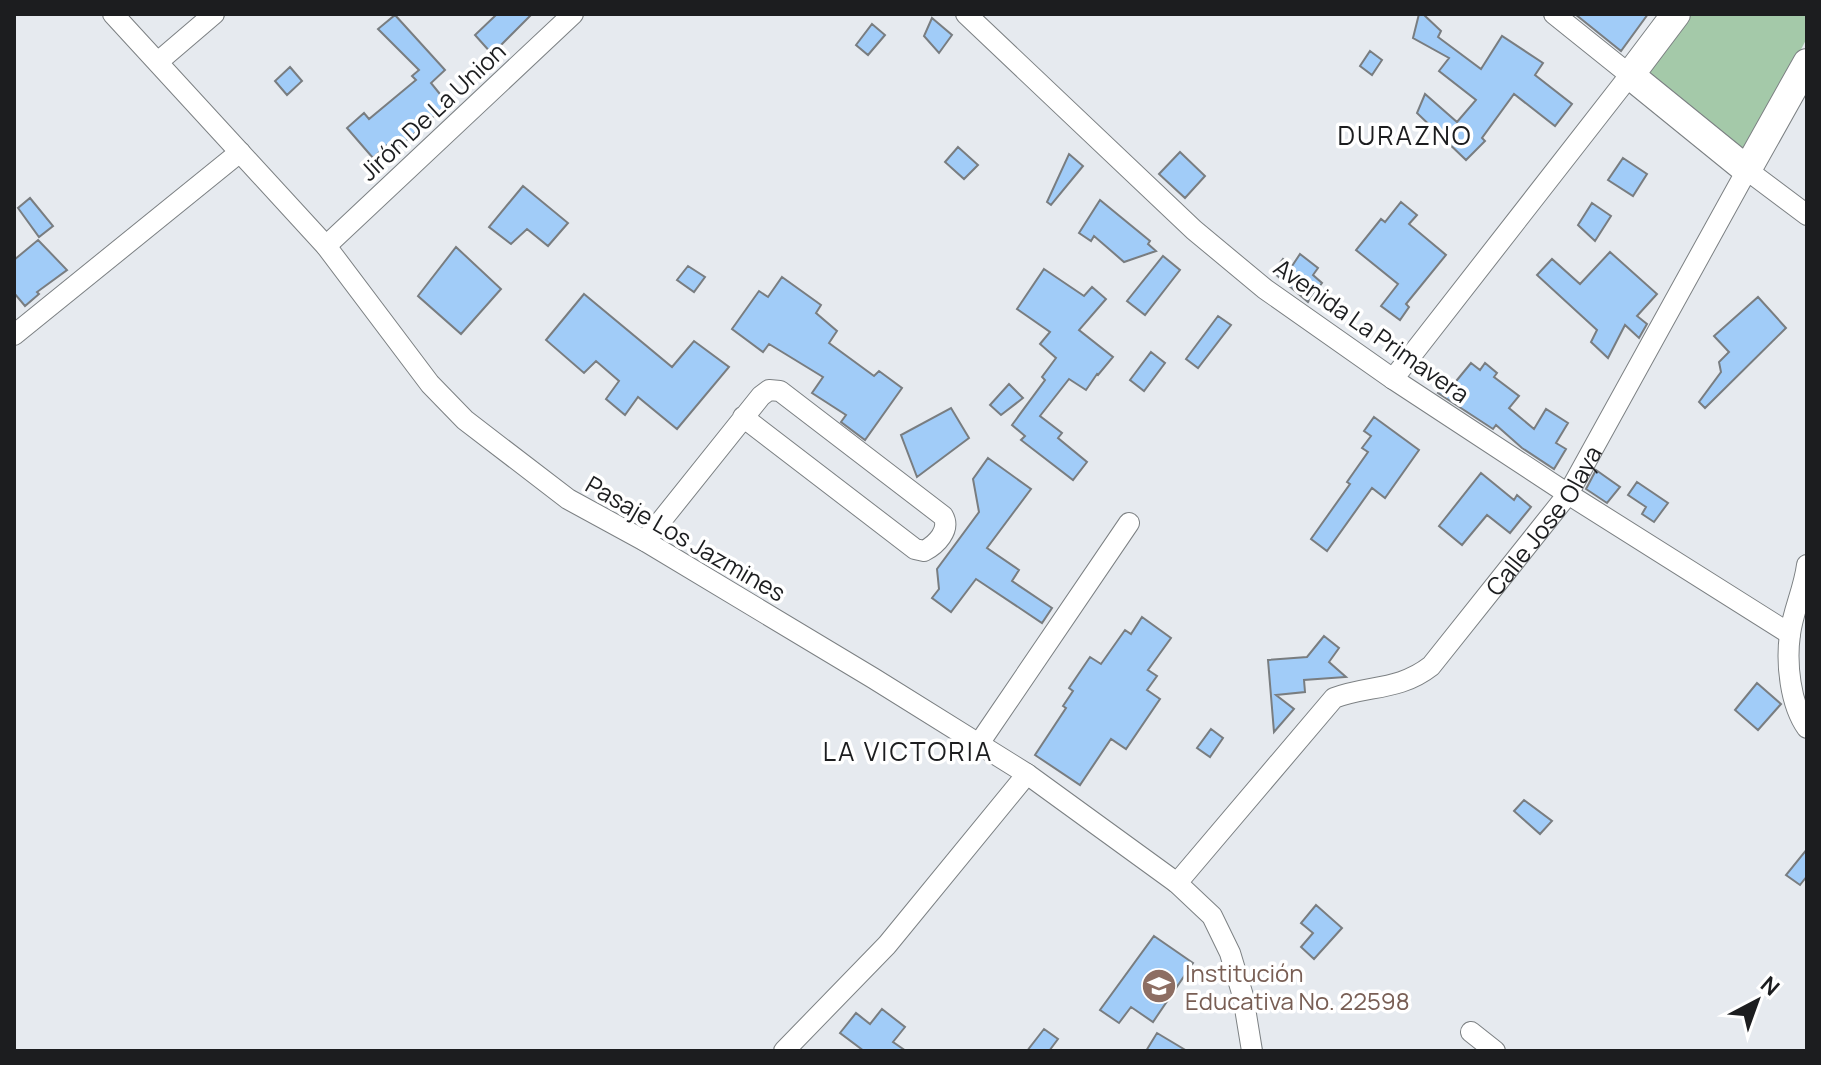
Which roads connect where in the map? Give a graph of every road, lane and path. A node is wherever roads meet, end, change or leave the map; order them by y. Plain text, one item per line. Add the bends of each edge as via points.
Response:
1 (113, 14) edge
2 (214, 14) edge
3 (573, 14) edge
4 (966, 14) edge
5 (1554, 14) edge
6 (1676, 14) edge
7 (159, 61) junction
8 (1807, 63) edge
9 (1630, 75) junction
10 (1798, 99) edge
11 (240, 152) junction
12 (1747, 170) junction
13 (1807, 215) edge
14 (326, 246) junction
15 (14, 335) edge
16 (1393, 379) junction
17 (743, 417) junction
18 (1568, 494) junction
19 (1129, 523) dead end
20 (645, 541) junction
21 (1807, 565) edge
22 (1790, 634) junction
23 (1807, 728) edge
24 (978, 745) junction
25 (1027, 774) junction
26 (1177, 883) junction
27 (1471, 1032) dead end
28 (784, 1051) edge
29 (1252, 1051) edge
30 (1495, 1051) edge

1 - 7 street, Pasaje Los Jazmines
2 - 7 street
3 - 14 street, Jirón De La Union
4 - 16 street, Avenida La Primavera via 1194,230 1265,289
5 - 9 street
6 - 9 main road
7 - 11 street, Pasaje Los Jazmines
8 - 10 main road, Calle Jose Olaya
9 - 12 main road
9 - 16 street
10 - 12 main road, Calle Jose Olaya
11 - 14 street, Pasaje Los Jazmines
11 - 15 street
12 - 13 street
12 - 18 street, Calle Jose Olaya
14 - 20 street, Pasaje Los Jazmines via 430,384 465,420 568,499
16 - 18 street, Avenida La Primavera
17 - 17 street via 915,549 933,546 945,530 943,516 780,391 769,390
17 - 20 street
18 - 22 street, Avenida La Primavera
18 - 26 street, Calle Jose Olaya via 1431,666 1403,682 1334,698
19 - 24 street
20 - 24 street, Pasaje Los Jazmines
21 - 22 street
22 - 23 street via 1790,680
24 - 25 street, Pasaje Los Jazmines
25 - 26 street, Pasaje Los Jazmines
25 - 28 street via 887,945
26 - 29 street, Pasaje Los Jazmines via 1212,916 1230,953
27 - 30 street

